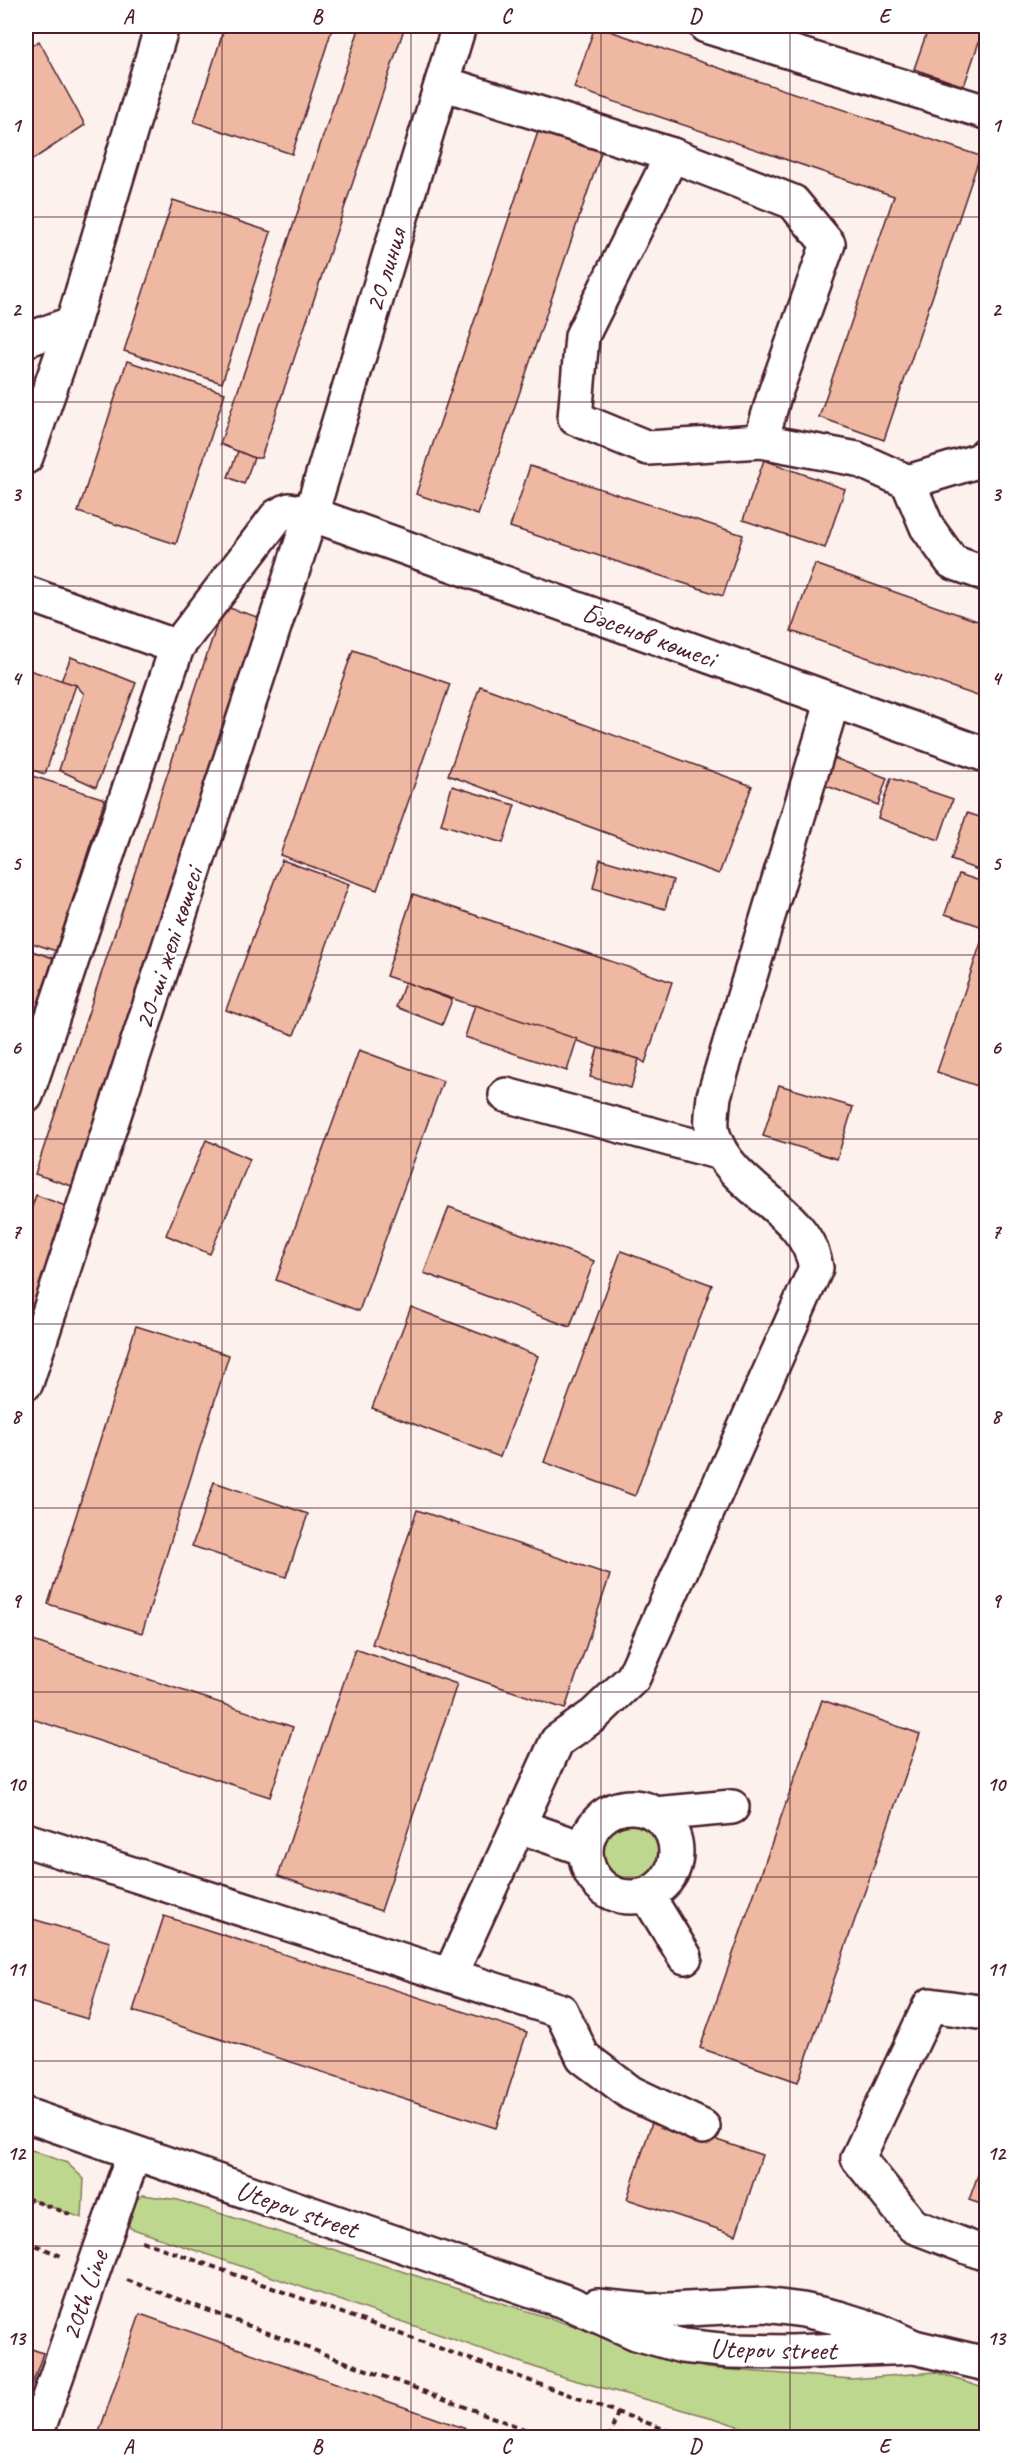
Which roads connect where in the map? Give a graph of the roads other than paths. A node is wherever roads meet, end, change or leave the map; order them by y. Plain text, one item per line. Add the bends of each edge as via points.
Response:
1 (162, 26) edge
2 (459, 26) edge
3 (706, 26) edge
4 (442, 83) junction
5 (987, 112) edge
6 (672, 155) junction
7 (73, 322) junction
8 (26, 340) edge
9 (761, 441) junction
10 (987, 454) edge
11 (26, 457) edge
12 (908, 482) junction
13 (311, 514) junction
14 (987, 574) edge
15 (26, 593) edge
16 (177, 647) junction
17 (834, 700) junction
18 (987, 755) edge
19 (506, 1095) dead end
20 (26, 1096) edge
21 (721, 1153) junction
22 (26, 1383) edge
23 (732, 1807) dead end
24 (655, 1814) junction
25 (519, 1826) junction
26 (26, 1840) edge
27 (585, 1850) junction
28 (647, 1895) junction
29 (686, 1957) dead end
30 (450, 1975) junction
31 (987, 2013) edge
32 (26, 2115) edge
33 (703, 2127) dead end
34 (134, 2153) junction
35 (987, 2254) edge
36 (569, 2303) junction
37 (914, 2347) junction
38 (987, 2364) edge
39 (35, 2438) edge

1 - 7 street
2 - 4 street, 20 линия
3 - 5 street
4 - 6 street
4 - 13 street, 20 линия
6 - 9 street via 793,202 828,244
6 - 9 street via 582,336 575,418 648,448
7 - 8 street
7 - 11 street
9 - 12 street via 857,459
10 - 12 street via 984,459
12 - 14 street via 927,527 952,562
13 - 16 street, Бәсенов көшесі via 289,510 277,516
13 - 17 street, Бәсенов көшесі
13 - 22 street, 20-ші желі көшесі
15 - 16 street
16 - 20 street, Бәсенов көшесі
17 - 18 street, Бәсенов көшесі
17 - 21 street via 714,1096 712,1131
19 - 21 street
21 - 25 street via 796,1224 814,1253 816,1268 633,1678 594,1715 557,1741
23 - 24 street
24 - 27 street via 625,1807 610,1812 589,1834
24 - 28 street via 673,1836 675,1864 659,1888
25 - 27 street
25 - 30 street
26 - 30 street
27 - 28 street via 594,1880 606,1890 618,1896
28 - 29 street
30 - 33 street via 561,2011 583,2057 631,2093
31 - 35 street via 930,2005 858,2158 913,2226
32 - 34 street, Utepov street
34 - 36 street, Utepov street
34 - 39 street, 20th Line
36 - 37 street, Utepov street via 649,2311 764,2305 803,2310 877,2330
36 - 37 street, Utepov street via 636,2333 682,2346 792,2352
37 - 38 street, Utepov street

